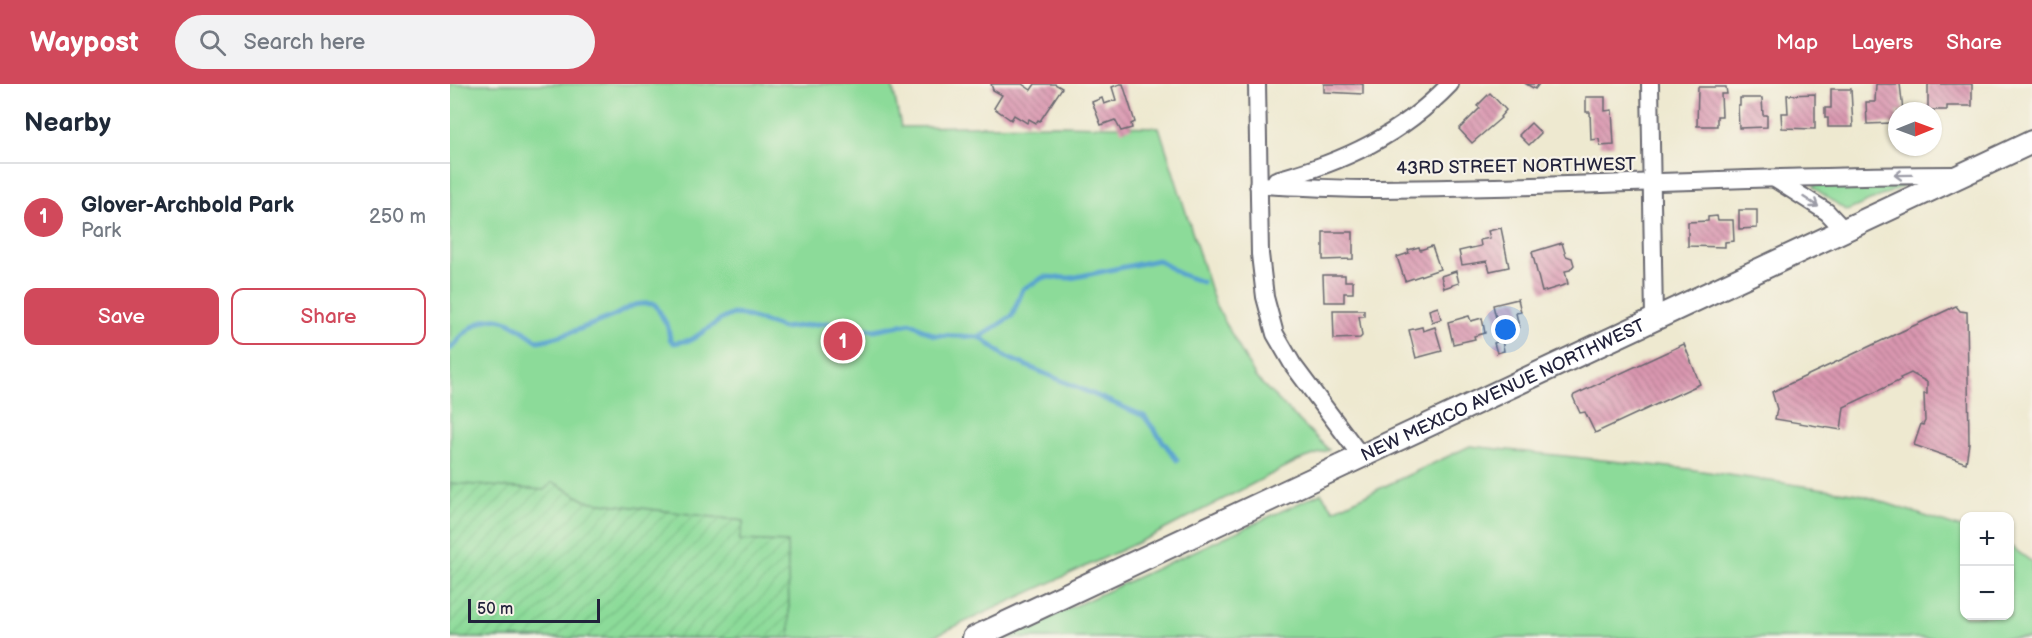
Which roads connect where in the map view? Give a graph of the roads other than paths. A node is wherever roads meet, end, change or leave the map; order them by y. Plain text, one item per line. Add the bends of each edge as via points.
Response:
1 (1257, 84) edge
2 (1450, 84) edge
3 (1650, 84) edge
4 (2032, 142) edge
5 (1961, 175) junction
6 (1774, 179) junction
7 (1652, 183) junction
8 (1258, 185) junction
9 (1844, 230) junction
10 (1654, 318) junction
11 (1361, 456) junction
12 (974, 638) edge

1 - 8 street
2 - 8 street via 1402,125 1350,156
3 - 7 street
4 - 5 street, NEW MEXICO AVENUE NORTHWEST
5 -> 6 street, 43RD STREET NORTHWEST
5 - 9 street, NEW MEXICO AVENUE NORTHWEST
6 - 7 street, 43RD STREET NORTHWEST
6 -> 9 street via 1827,212
7 - 8 street, 43RD STREET NORTHWEST via 1361,189
7 - 10 street
8 - 11 street via 1262,276 1275,334 1293,365
9 - 10 street, NEW MEXICO AVENUE NORTHWEST
10 - 11 street, NEW MEXICO AVENUE NORTHWEST
11 - 12 street, NEW MEXICO AVENUE NORTHWEST

